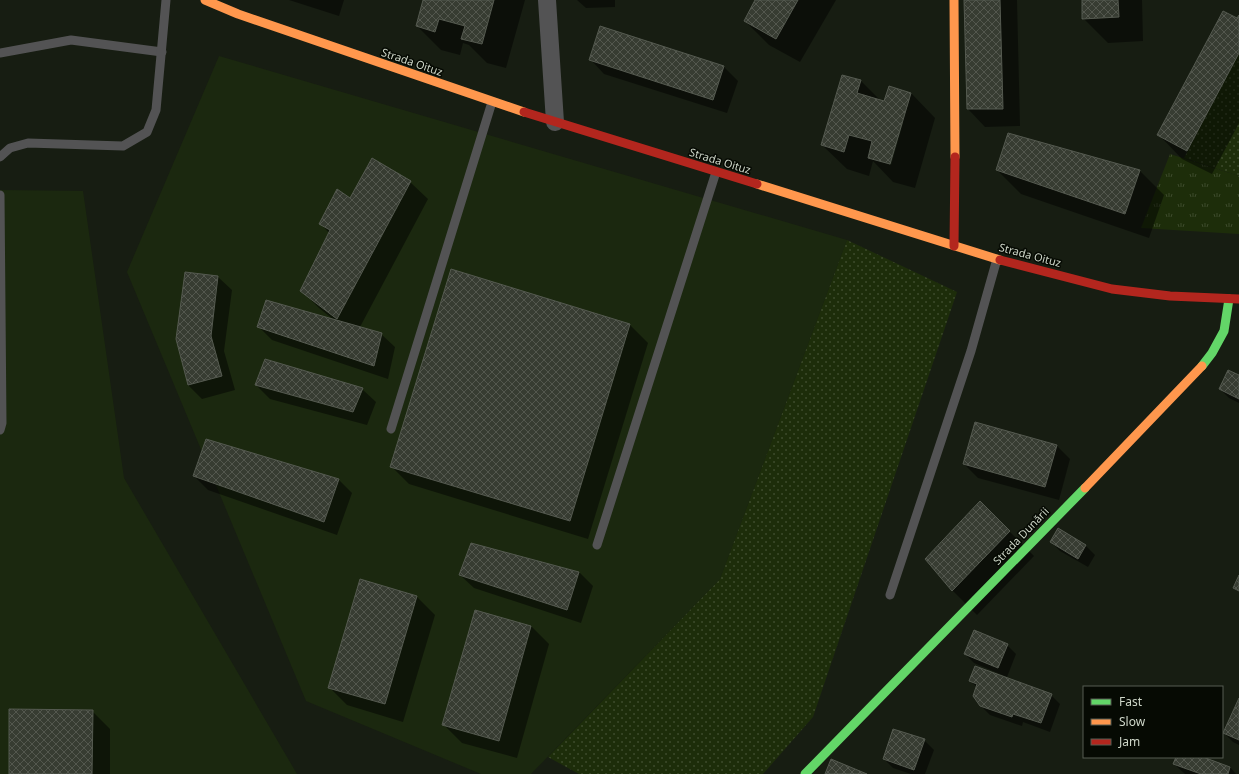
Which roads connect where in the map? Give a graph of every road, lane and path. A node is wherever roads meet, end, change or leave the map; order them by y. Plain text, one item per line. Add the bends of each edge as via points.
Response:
1 (166, 0) edge
2 (205, 0) edge
3 (547, 0) edge
4 (954, 0) edge
5 (162, 52) junction
6 (0, 53) edge
7 (492, 102) junction
8 (555, 122) junction
9 (0, 157) edge
10 (716, 172) junction
11 (0, 195) edge
12 (954, 246) junction
13 (997, 259) junction
14 (1229, 299) junction
15 (1239, 299) edge
16 (390, 429) dead end
17 (0, 430) edge
18 (597, 545) dead end
19 (890, 595) dead end
20 (805, 774) edge

1 - 5 lane
2 - 7 street, Strada Oituz via 238,14
3 - 8 street
4 - 12 street
5 - 6 lane via 71,40
5 - 9 lane via 156,110 147,132 123,146 28,143 10,148
7 - 8 street, Strada Oituz
7 - 16 lane
8 - 10 street, Strada Oituz
10 - 12 street, Strada Oituz
10 - 18 lane
11 - 17 lane
12 - 13 street, Strada Oituz
13 - 14 street, Strada Oituz via 1112,289 1170,296
13 - 19 lane via 971,351
14 - 15 street, Strada Oituz
14 - 20 street, Strada Dunării via 1224,331 1199,371

